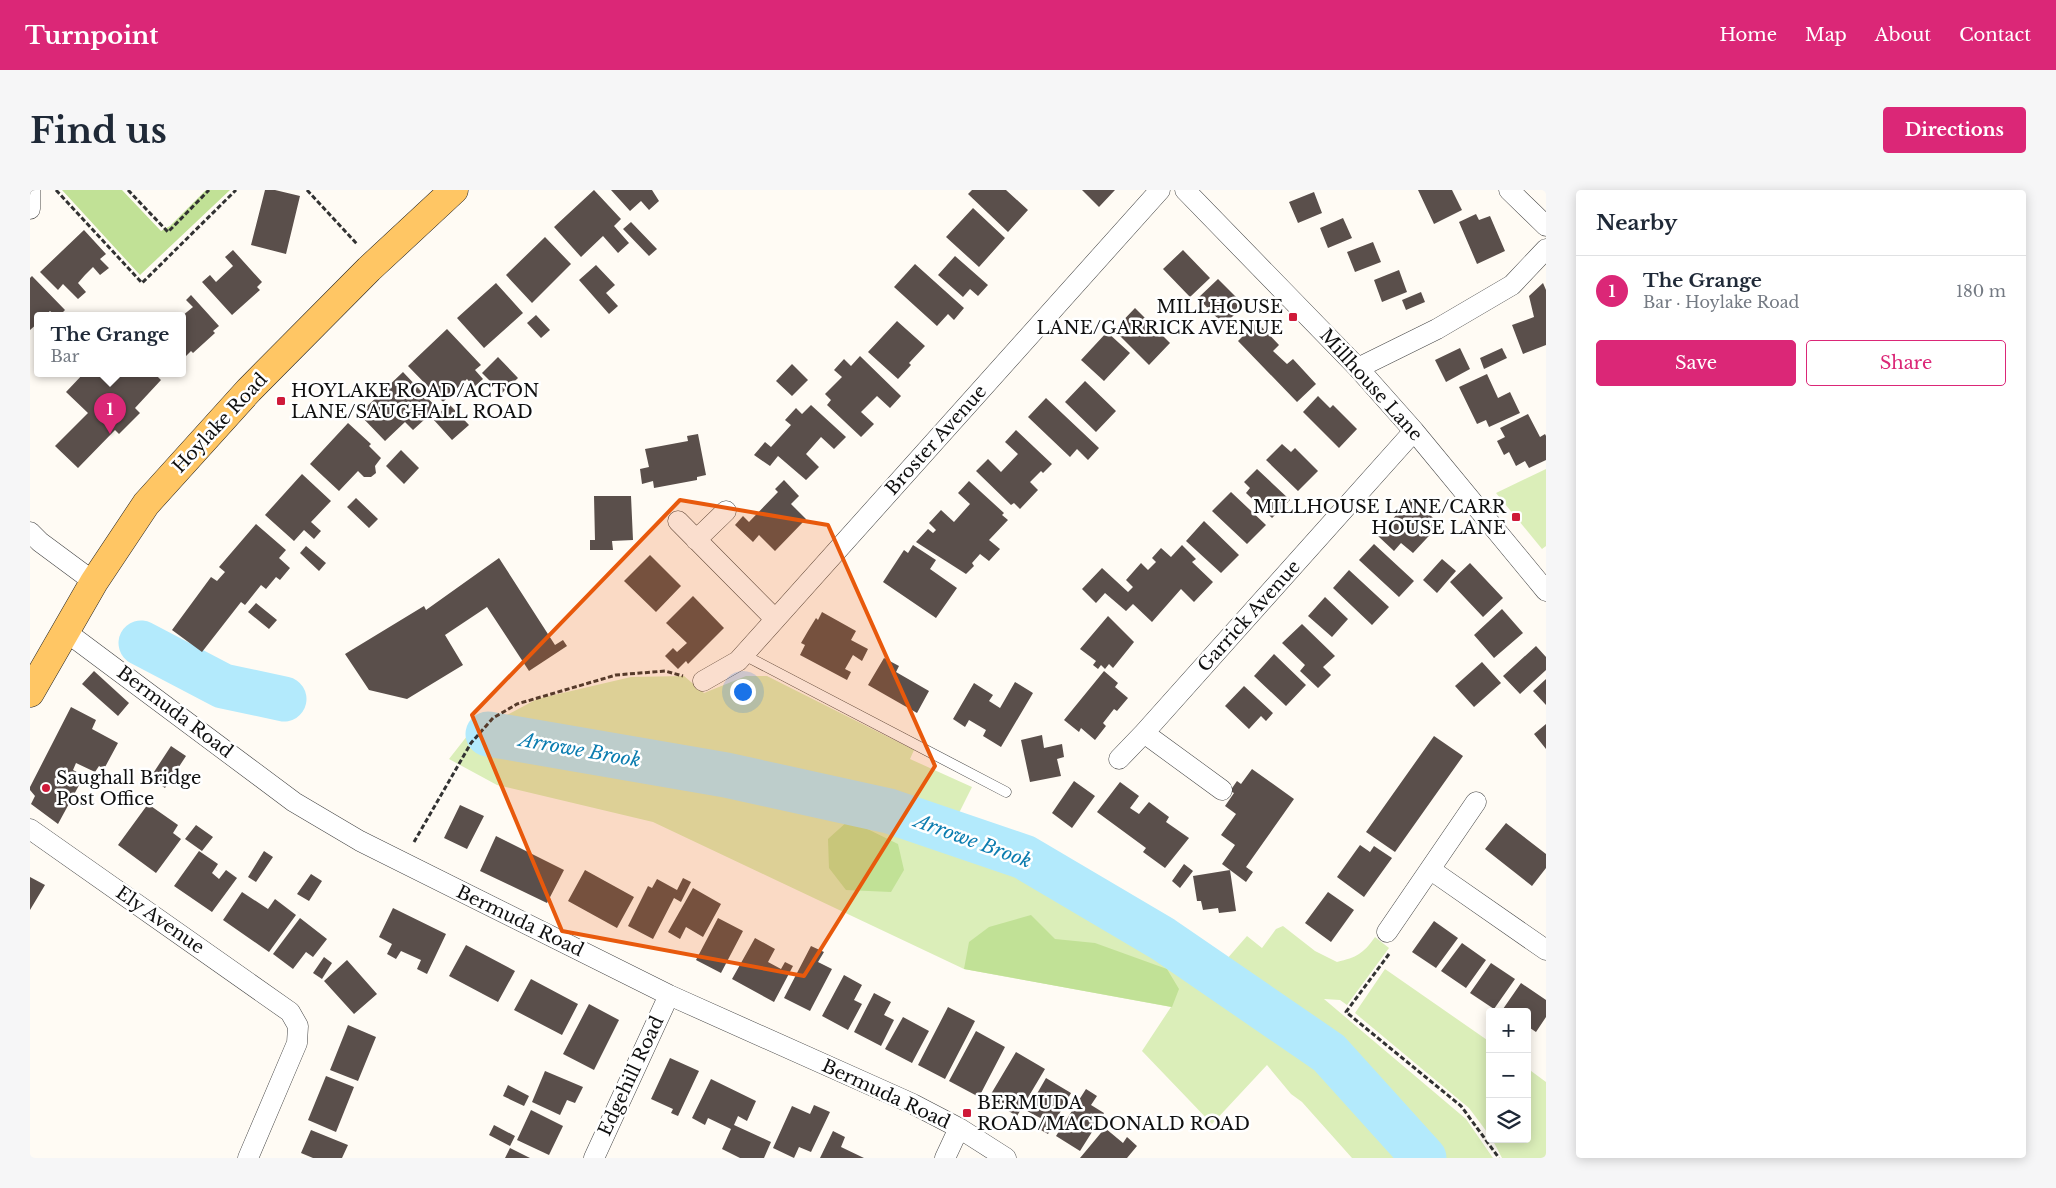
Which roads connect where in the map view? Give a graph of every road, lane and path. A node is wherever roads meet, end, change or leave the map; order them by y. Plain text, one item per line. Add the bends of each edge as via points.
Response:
1 (30, 190) edge
2 (56, 190) edge
3 (128, 190) edge
4 (209, 190) edge
5 (236, 190) edge
6 (307, 190) edge
7 (454, 190) edge
8 (1160, 190) edge
9 (1185, 190) edge
10 (1509, 190) edge
11 (30, 210) edge
12 (1546, 226) edge
13 (1546, 249) edge
14 (375, 263) junction
15 (1358, 368) junction
16 (1414, 431) junction
17 (726, 511) dead end
18 (678, 521) dead end
19 (30, 532) edge
20 (696, 540) junction
21 (94, 582) junction
22 (1546, 591) edge
23 (775, 619) junction
24 (66, 631) junction
25 (744, 655) junction
26 (703, 680) joint
27 (30, 693) edge
28 (1144, 733) junction
29 (1118, 759) dead end
30 (1222, 790) dead end
31 (1006, 792) dead end
32 (1476, 802) dead end
33 (30, 829) edge
34 (402, 863) junction
35 (1431, 870) junction
36 (1390, 941) joint
37 (1546, 950) edge
38 (669, 995) junction
39 (959, 1128) junction
40 (248, 1158) edge
41 (594, 1158) edge
42 (945, 1158) edge
43 (1006, 1158) edge
44 (1499, 1158) edge

1 - 11 street
2 - 5 path via 142,283
3 - 4 path via 168,232
6 - 14 path
7 - 14 main road, Hoylake Road
8 - 23 street, Broster Avenue
9 - 15 street, Millhouse Lane
10 - 12 street
13 - 15 street via 1512,285 1436,329
14 - 21 main road, Hoylake Road via 249,390 146,504
15 - 16 street, Millhouse Lane
16 - 22 street, Millhouse Lane
16 - 28 street, Garrick Avenue
17 - 20 street
18 - 20 street
19 - 21 street
20 - 23 street
21 - 24 main road, Hoylake Road
23 - 25 street, Broster Avenue
24 - 27 main road, Hoylake Road
24 - 34 street, Bermuda Road via 294,802
25 - 26 street, Broster Avenue
25 - 31 lane
26 - 34 path via 665,671 616,675 518,704 492,718 471,743
28 - 29 street, Garrick Avenue
28 - 30 street
32 - 35 street
33 - 40 street, Ely Avenue via 290,1012 298,1026 297,1043
34 - 38 street, Bermuda Road
35 - 36 street
35 - 37 street
36 - 44 path via 1346,1012 1461,1106
38 - 39 street, Bermuda Road via 913,1104
38 - 41 street, Edgehill Road
39 - 42 street
39 - 43 street, Bermuda Road

